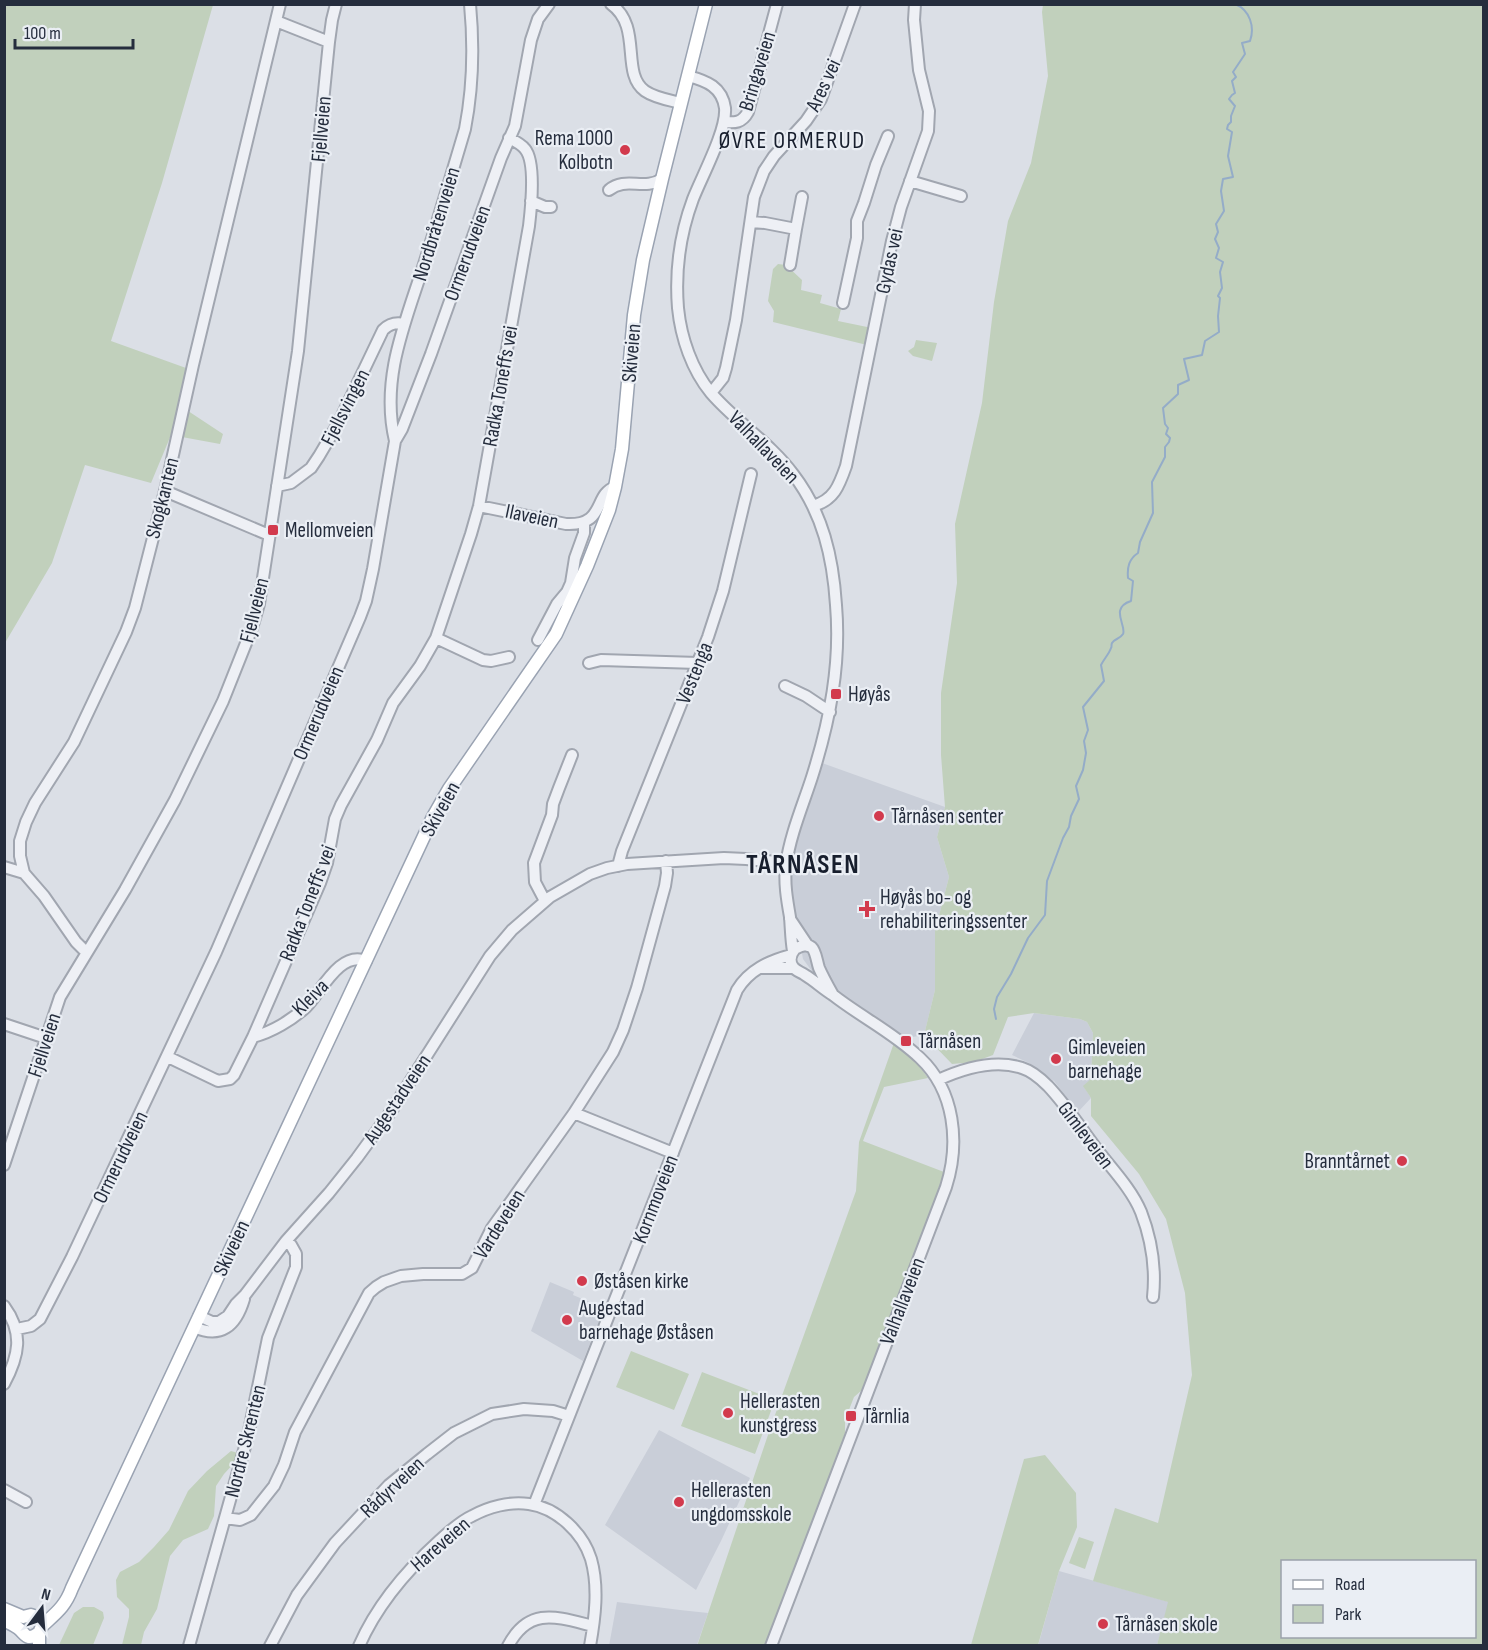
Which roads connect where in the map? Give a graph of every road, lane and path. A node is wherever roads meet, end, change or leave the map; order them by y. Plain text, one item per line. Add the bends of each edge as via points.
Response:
1 (280, 4) edge
2 (336, 4) edge
3 (470, 4) edge
4 (549, 4) edge
5 (611, 4) edge
6 (706, 4) edge
7 (777, 4) edge
8 (855, 4) edge
9 (915, 4) edge
10 (276, 21) junction
11 (329, 42) junction
12 (688, 75) junction
13 (681, 103) junction
14 (724, 122) junction
15 (888, 136) dead end
16 (509, 138) junction
17 (662, 179) junction
18 (910, 182) junction
19 (609, 190) dead end
20 (961, 196) dead end
21 (802, 197) dead end
22 (531, 201) junction
23 (551, 207) dead end
24 (751, 222) junction
25 (796, 230) junction
26 (790, 265) dead end
27 (843, 303) dead end
28 (404, 324) junction
29 (711, 393) junction
30 (395, 441) junction
31 (751, 474) dead end
32 (276, 486) junction
33 (615, 487) junction
34 (165, 491) junction
35 (479, 506) junction
36 (813, 506) junction
37 (584, 523) junction
38 (269, 535) junction
39 (436, 638) junction
40 (538, 640) dead end
41 (509, 657) dead end
42 (589, 663) dead end
43 (698, 663) junction
44 (785, 686) dead end
45 (830, 712) junction
46 (572, 755) dead end
47 (666, 861) junction
48 (787, 863) junction
49 (618, 866) junction
50 (4, 867) edge
51 (24, 873) junction
52 (545, 901) junction
53 (790, 919) junction
54 (807, 946) junction
55 (86, 952) junction
56 (792, 953) junction
57 (366, 961) junction
58 (817, 962) junction
59 (760, 968) junction
60 (798, 970) junction
61 (833, 995) junction
62 (4, 1024) edge
63 (253, 1037) junction
64 (46, 1038) junction
65 (168, 1057) junction
66 (938, 1080) junction
67 (574, 1113) junction
68 (673, 1153) junction
69 (4, 1165) edge
70 (286, 1241) junction
71 (1153, 1297) dead end
72 (4, 1306) edge
73 (196, 1322) junction
74 (16, 1329) junction
75 (4, 1384) edge
76 (569, 1416) junction
77 (4, 1490) edge
78 (26, 1502) dead end
79 (534, 1505) junction
80 (225, 1518) junction
81 (4, 1609) edge
82 (4, 1620) edge
83 (593, 1626) junction
84 (32, 1631) edge
85 (189, 1646) edge
86 (270, 1646) edge
87 (359, 1646) edge
88 (508, 1646) edge
89 (590, 1646) edge
90 (771, 1646) edge

1 - 10 street, Skogkanten
2 - 11 street, Fjellveien
3 - 28 street, Nordbråtenveien via 472,84 465,129
4 - 16 street, Ormerudveien via 533,33 518,117
5 - 13 street via 626,21 634,72 641,87 657,97
6 - 12 main road, Skiveien
7 - 14 street, Bringaveien via 748,112 741,121
8 - 24 street, Ares vei via 821,99 765,171 754,197
9 - 18 street, Gydas vei via 919,69 929,111 928,131
10 - 11 street
10 - 34 street, Skogkanten
11 - 32 street, Fjellveien via 299,340
12 - 13 main road, Skiveien
12 - 14 street, Valhallaveien via 708,82 719,92
13 - 17 main road, Skiveien
14 - 29 street, Valhallaveien via 687,216 678,266 682,332
15 - 27 street, Gydas vei via 857,220
16 - 22 street, Radka Toneffs vei via 527,152
16 - 30 street, Ormerudveien via 431,354
17 - 19 street via 656,183 616,184
17 - 33 main road, Skiveien via 638,287
18 - 20 street
18 - 36 street, Gydas vei via 892,241 846,466 831,497
21 - 25 street
22 - 23 street
22 - 35 street, Radka Toneffs vei
24 - 25 street
24 - 29 street, Ares vei via 726,368
25 - 26 street
28 - 30 street, Nordbråtenveien via 393,363 391,388
28 - 32 street, Fjellsvingen via 393,323 382,330 339,422 310,468 291,483
29 - 36 street, Valhallaveien via 787,466
30 - 65 street, Ormerudveien via 366,601 243,892
31 - 43 street, Vestenga via 723,591
32 - 38 street, Fjellveien
33 - 37 street, Ilaveien via 609,489
33 - 57 main road, Skiveien via 599,538 556,634 448,789
34 - 38 street
34 - 51 street, Skogkanten via 126,632 74,742 26,822 20,841
35 - 37 street, Ilaveien via 566,524
35 - 39 street, Radka Toneffs vei
36 - 45 street, Valhallaveien via 830,555 836,607 836,662
37 - 40 street, Ilaveien via 571,583
38 - 55 street, Fjellveien via 259,604 223,701 149,848
39 - 41 street via 483,660
39 - 63 street, Radka Toneffs vei via 393,703 340,805 320,882
42 - 43 street
43 - 49 street, Vestenga
44 - 45 street
45 - 48 street, Valhallaveien
46 - 52 street via 534,863 535,882
47 - 48 street, Augestadveien via 739,858
47 - 49 street, Augestadveien
47 - 67 street, Vardeveien via 665,886 622,1030 613,1052
48 - 53 street, Valhallaveien
49 - 52 street, Augestadveien via 590,874
50 - 51 street
51 - 55 street
52 - 70 street, Augestadveien via 490,956 392,1110 329,1193
53 - 54 street, Valhallaveien
53 - 56 street, Valhallaveien
54 - 56 street
54 - 58 street via 817,954
55 - 64 street, Fjellveien via 60,996
56 - 59 street, Kornmoveien
56 - 60 street via 790,962
57 - 63 street, Kleiva via 349,960 301,1011 271,1031
57 - 73 main road, Skiveien
58 - 60 street via 812,970
58 - 61 street, Valhallaveien
59 - 60 street
59 - 68 street, Kornmoveien via 736,990
60 - 61 street, Valhallaveien
61 - 66 street, Valhallaveien via 911,1050
62 - 64 street
63 - 65 street, Radka Toneffs vei via 234,1075 224,1081
64 - 69 street, Fjellveien
65 - 74 street, Ormerudveien via 42,1315 35,1324
66 - 71 street, Gimleveien via 975,1068 1007,1065 1026,1069 1048,1085 1138,1207 1152,1254
66 - 90 street, Valhallaveien via 953,1125 950,1175
67 - 68 street
67 - 80 street, Vardeveien via 492,1228 468,1272 401,1276 369,1293 295,1432 274,1486 251,1515 240,1520
68 - 76 street, Kornmoveien
70 - 73 street, Augestadveien via 228,1316 219,1322
70 - 80 street, Nordre Skrenten via 296,1254 296,1268 268,1338 248,1436
72 - 74 street
73 - 84 main road, Skiveien via 72,1588
74 - 75 street via 16,1358
76 - 79 street, Kornmoveien
76 - 86 street, Rådyrveien via 524,1409 503,1412 454,1433 389,1485 335,1543 297,1595
77 - 78 street
79 - 83 street, Hareveien via 567,1523 586,1547 595,1578
79 - 87 street, Hareveien via 519,1503 488,1509 455,1527 404,1575
80 - 85 street, Nordre Skrenten
81 - 84 main road
82 - 84 main road
83 - 88 street via 543,1617 522,1626
83 - 89 street, Hareveien

